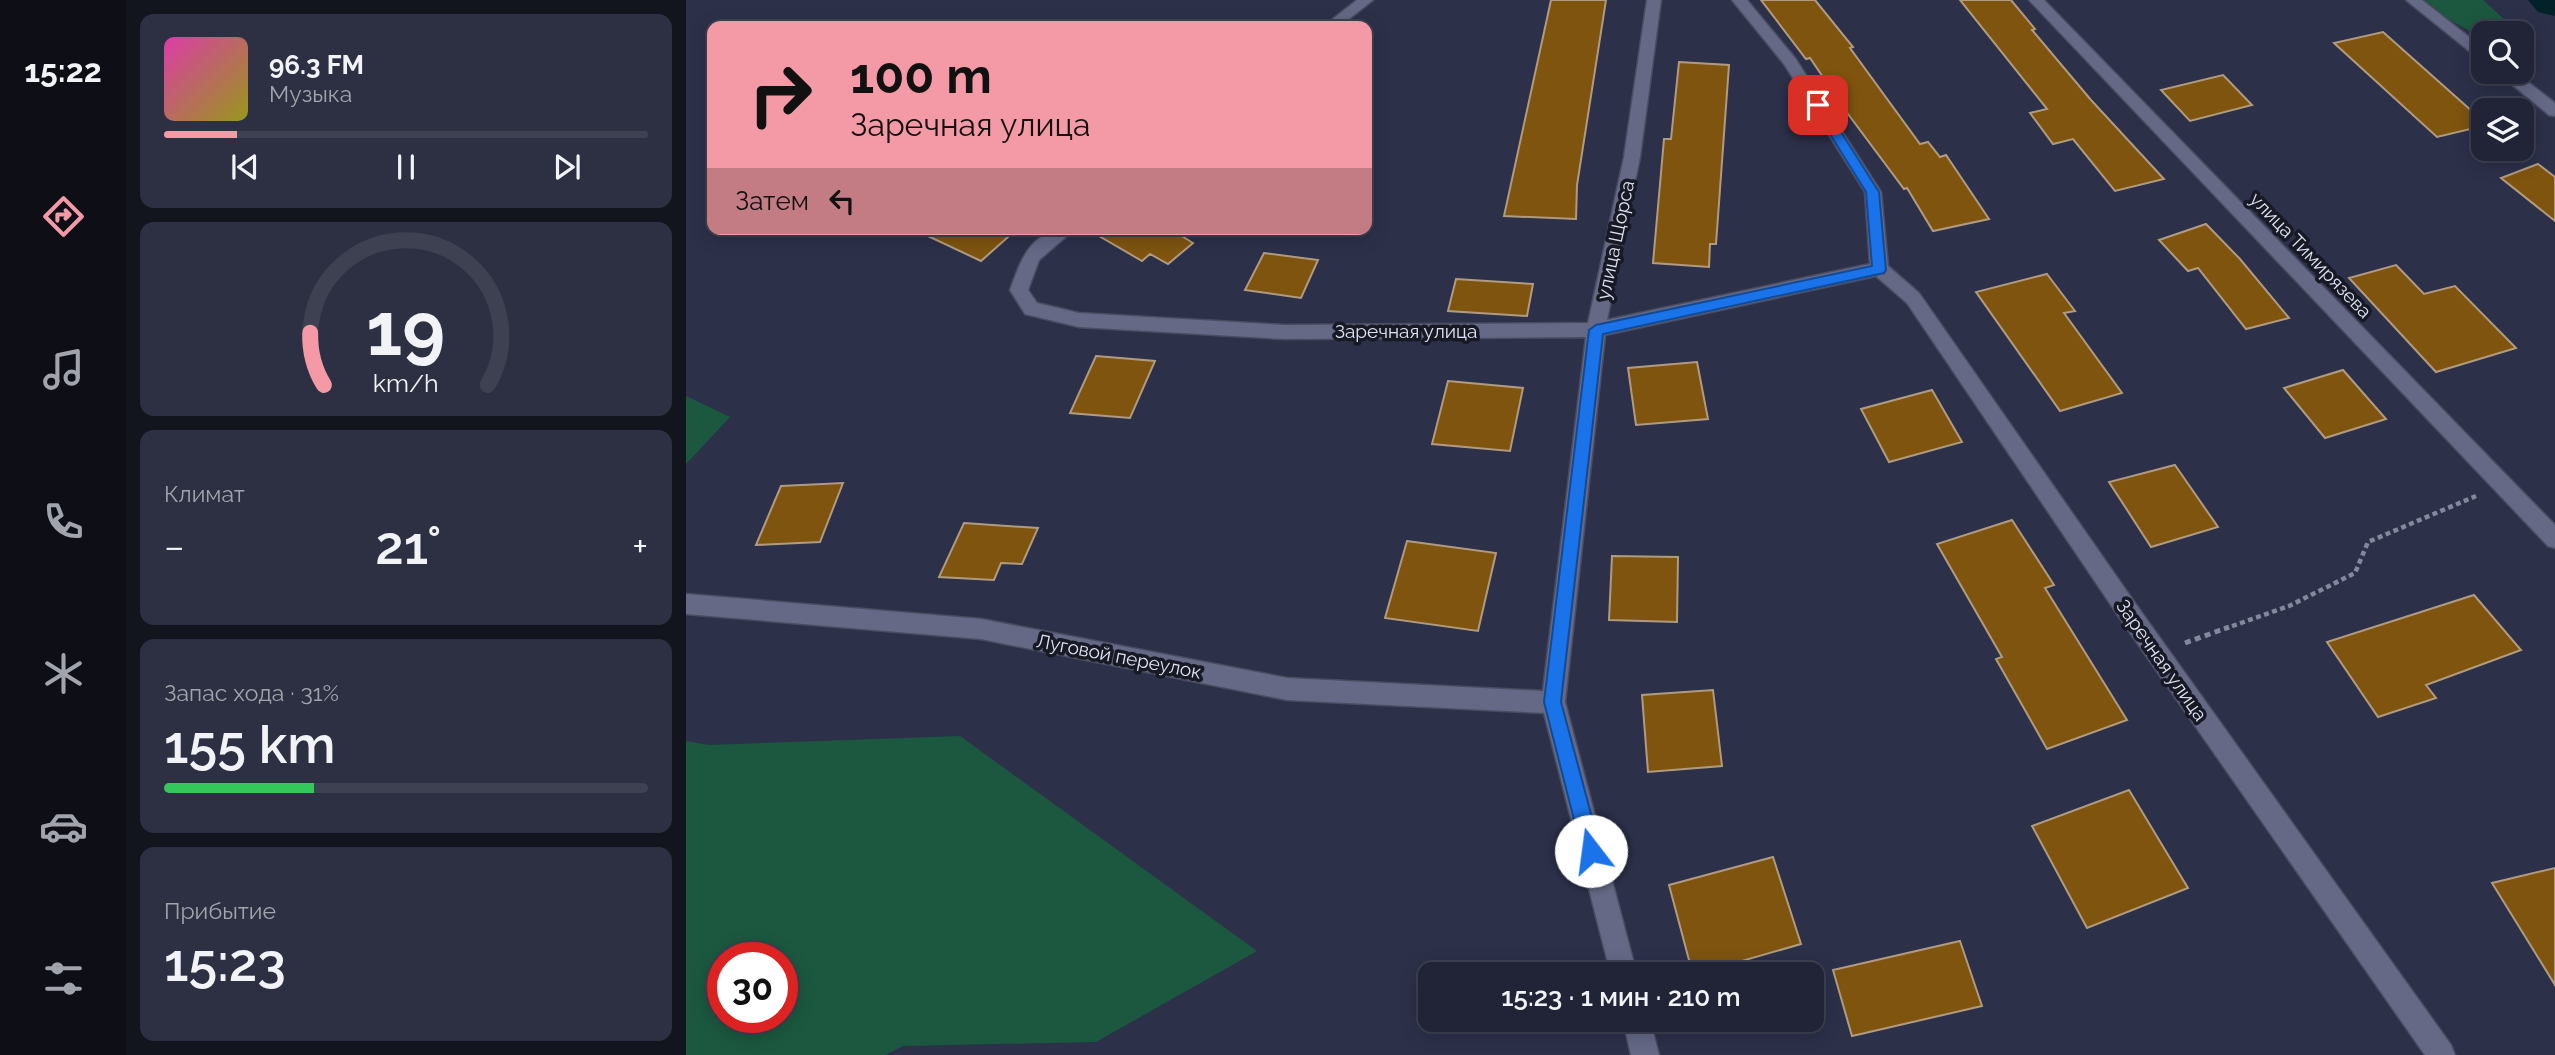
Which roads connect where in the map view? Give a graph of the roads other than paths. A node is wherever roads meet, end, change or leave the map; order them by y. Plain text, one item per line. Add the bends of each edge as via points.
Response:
1 (1366, 0) edge
2 (1654, 0) edge
3 (1739, 0) edge
4 (2036, 0) edge
5 (2413, 0) edge
6 (1338, 21) edge
7 (2471, 46) edge
8 (2520, 84) edge
9 (2555, 111) edge
10 (1058, 235) edge
11 (1879, 270) junction
12 (1596, 330) junction
13 (2555, 539) edge
14 (686, 604) edge
15 (1553, 702) junction
16 (1621, 962) edge
17 (1639, 1032) edge
18 (1645, 1055) edge
19 (2441, 1055) edge

1 - 6 street
2 - 12 street, улица Щорса via 1632,157
3 - 11 street via 1790,61 1873,192
4 - 13 street, улица Тимирязева
5 - 7 street
8 - 9 street
10 - 12 street, Заречная улица via 1031,256 1019,290 1031,309 1079,320 1284,332
11 - 12 street, Заречная улица
11 - 19 street, Заречная улица via 1913,298
12 - 15 street, улица Щорса
14 - 15 street, Луговой переулок via 981,629 1287,689
15 - 16 street, улица Щорса
17 - 18 street

